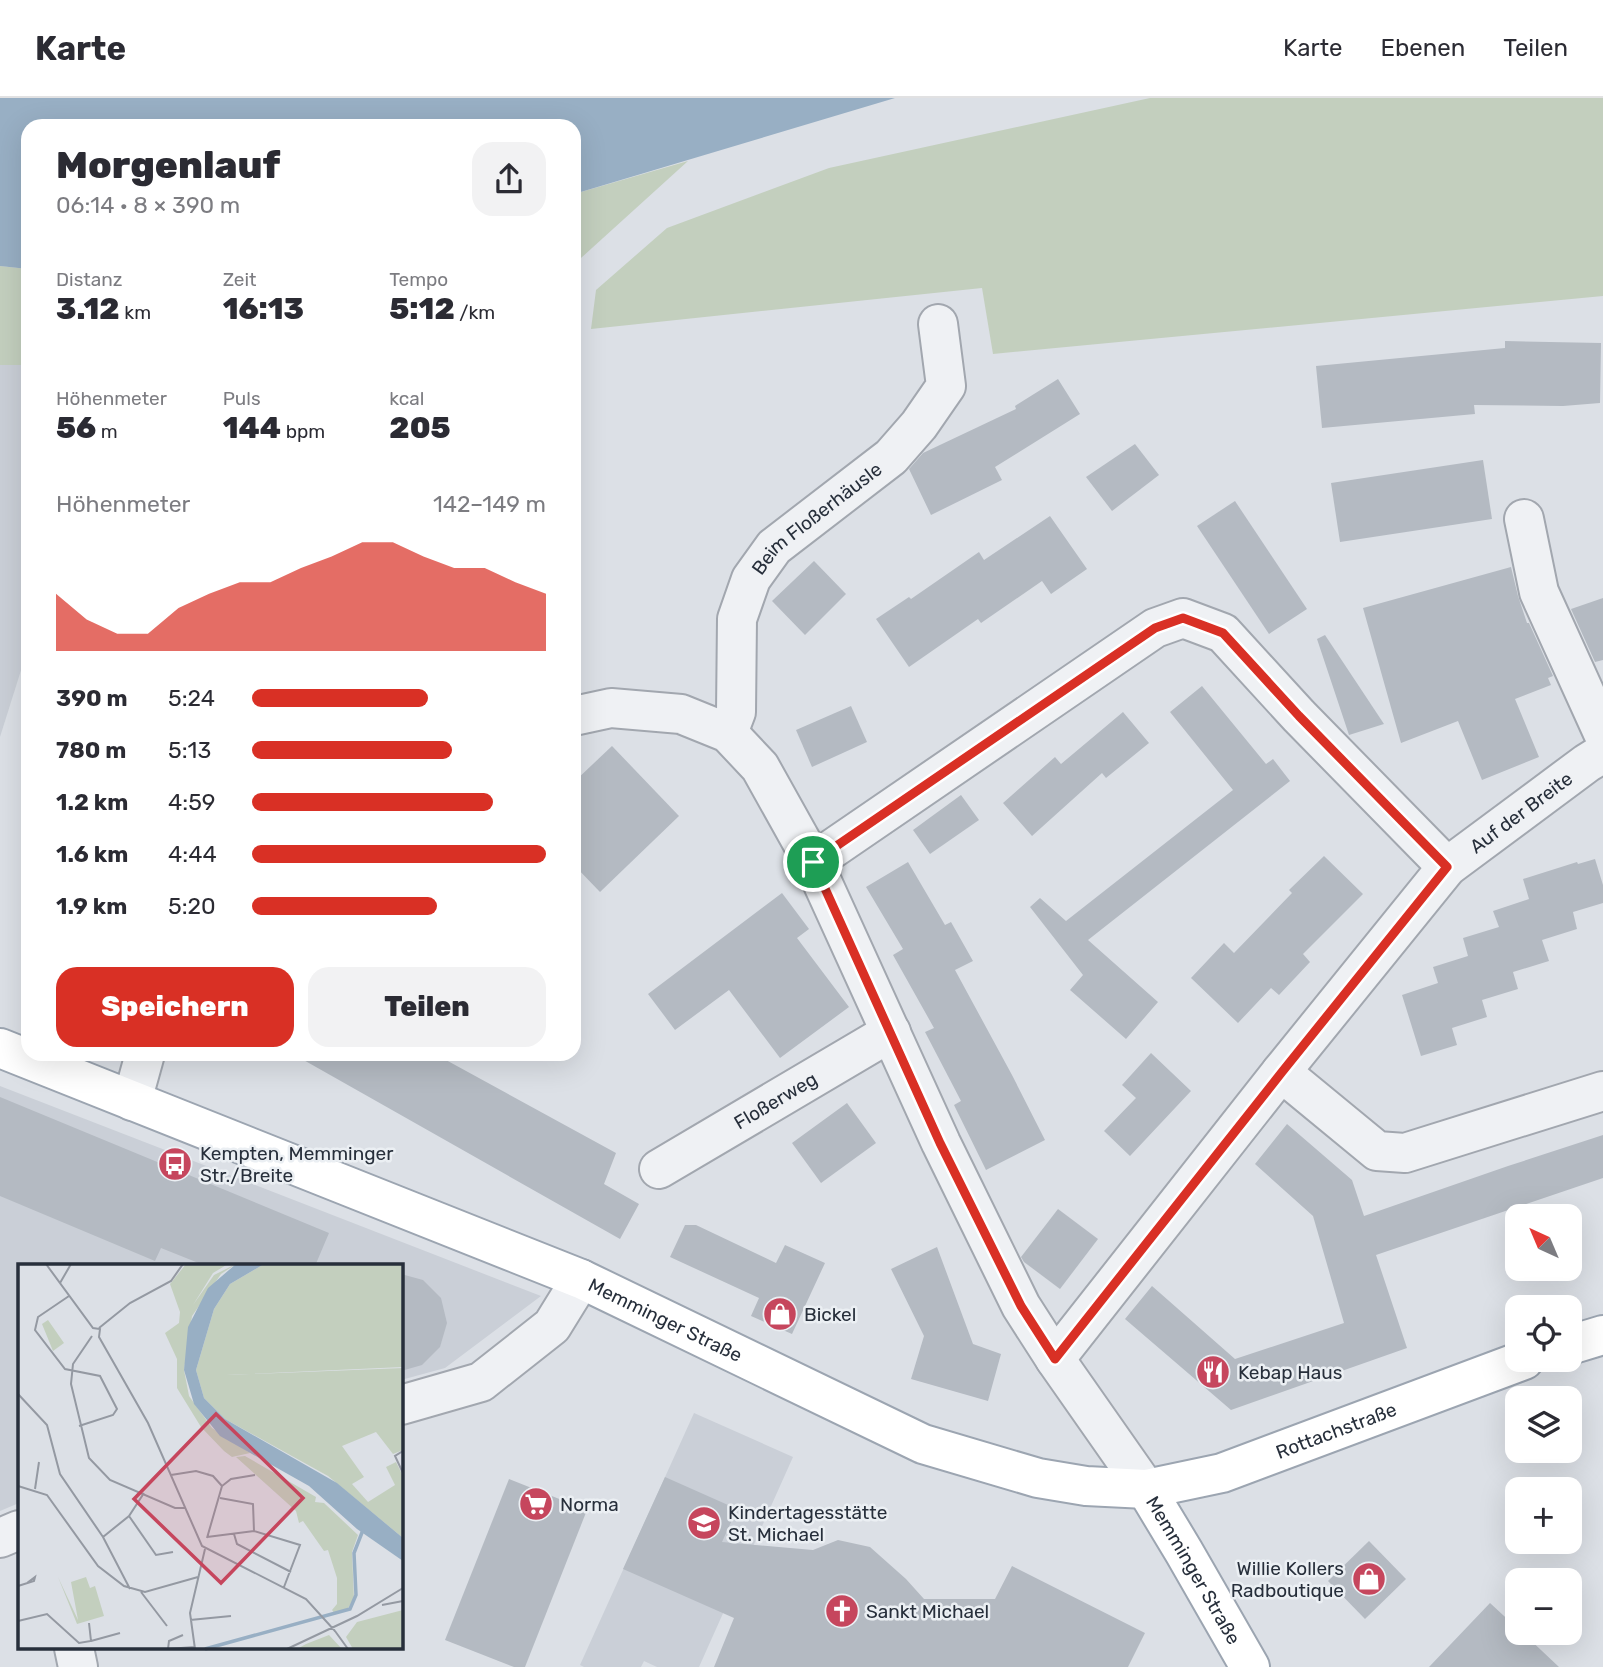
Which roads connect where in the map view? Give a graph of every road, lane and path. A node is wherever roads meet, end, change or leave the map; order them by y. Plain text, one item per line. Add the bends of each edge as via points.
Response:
1 (938, 324) dead end
2 (1524, 519) dead end
3 (581, 714) edge
4 (728, 733) junction
5 (1603, 733) edge
6 (1603, 753) edge
7 (813, 862) junction
8 (1447, 867) junction
9 (891, 1032) junction
10 (0, 1048) edge
11 (21, 1056) edge
12 (32, 1061) edge
13 (143, 1061) edge
14 (1282, 1072) junction
15 (1603, 1091) edge
16 (132, 1101) junction
17 (659, 1169) dead end
18 (580, 1279) junction
19 (1603, 1335) edge
20 (1582, 1341) edge
21 (1055, 1359) junction
22 (1505, 1367) edge
23 (402, 1405) edge
24 (1146, 1489) junction
25 (18, 1531) edge
26 (0, 1538) edge
27 (1250, 1667) edge

1 - 4 street, Beim Floßerhäusle via 946,386 919,425 891,457 774,547 751,579 737,619 736,712
2 - 5 street via 1539,592
3 - 4 street via 611,708 681,714
4 - 7 street via 760,767
6 - 8 street, Auf der Breite
7 - 8 street via 1155,628 1183,618 1223,633
7 - 9 street
8 - 14 street, Auf der Breite
9 - 17 street, Floßerweg
9 - 21 street via 1021,1306
10 - 11 main road, Memminger Straße
12 - 16 main road, Memminger Straße
13 - 16 street
14 - 15 street via 1377,1151 1405,1153
14 - 21 street, Auf der Breite
16 - 18 main road, Memminger Straße
18 - 23 street via 552,1326 481,1382
18 - 24 main road, Memminger Straße via 923,1444 1038,1478
19 - 20 main road
21 - 24 street
22 - 24 main road, Rottachstraße via 1223,1473
24 - 27 main road, Memminger Straße
25 - 26 street

